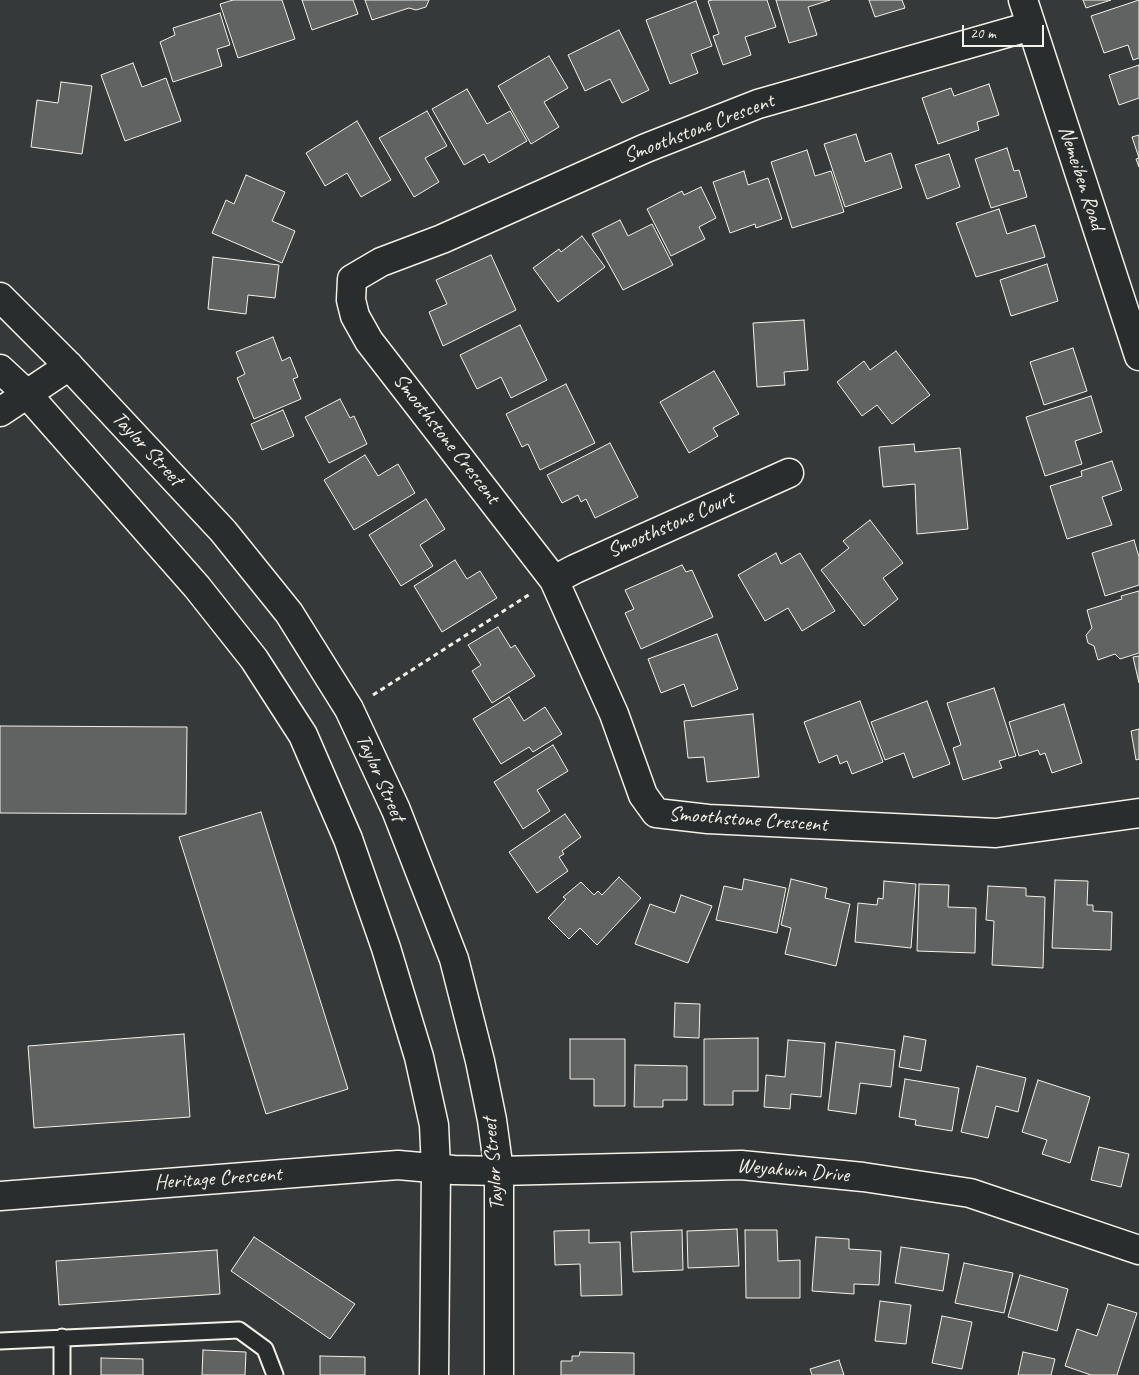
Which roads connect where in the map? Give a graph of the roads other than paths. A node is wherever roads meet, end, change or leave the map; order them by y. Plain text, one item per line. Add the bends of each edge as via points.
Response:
1 (1023, 0) edge
2 (1031, 26) junction
3 (0, 297) edge
4 (1139, 356) edge
5 (69, 366) junction
6 (0, 369) edge
7 (27, 394) junction
8 (0, 412) edge
9 (789, 473) dead end
10 (554, 580) junction
11 (1139, 813) edge
12 (436, 1168) junction
13 (499, 1171) junction
14 (0, 1196) edge
15 (1139, 1250) edge
16 (62, 1337) junction
17 (0, 1340) edge
18 (62, 1375) edge
19 (275, 1375) edge
20 (434, 1375) edge
21 (499, 1375) edge

1 - 2 street, Nemeiben Road
2 - 4 street, Nemeiben Road
2 - 10 street, Smoothstone Crescent via 758,104 646,148 442,239 381,262 352,279 351,300 355,316 369,341
3 - 5 street, Taylor Street
5 - 7 street
5 - 13 street, Taylor Street via 223,531 289,613 349,710 396,810 454,959 480,1061
6 - 7 street
7 - 8 street
7 - 12 street via 197,587 254,659 303,735 348,839 386,948 419,1057 434,1125
9 - 10 street, Smoothstone Court
10 - 11 street, Smoothstone Crescent via 614,714 642,795 656,813 708,819 996,833
12 - 13 street, Weyakwin Drive
12 - 14 street, Heritage Crescent via 398,1165
12 - 20 street
13 - 15 street, Weyakwin Drive via 741,1164 863,1177 970,1194
13 - 21 street, Taylor Street
16 - 17 lane
16 - 18 lane
16 - 19 lane via 239,1330 264,1349

